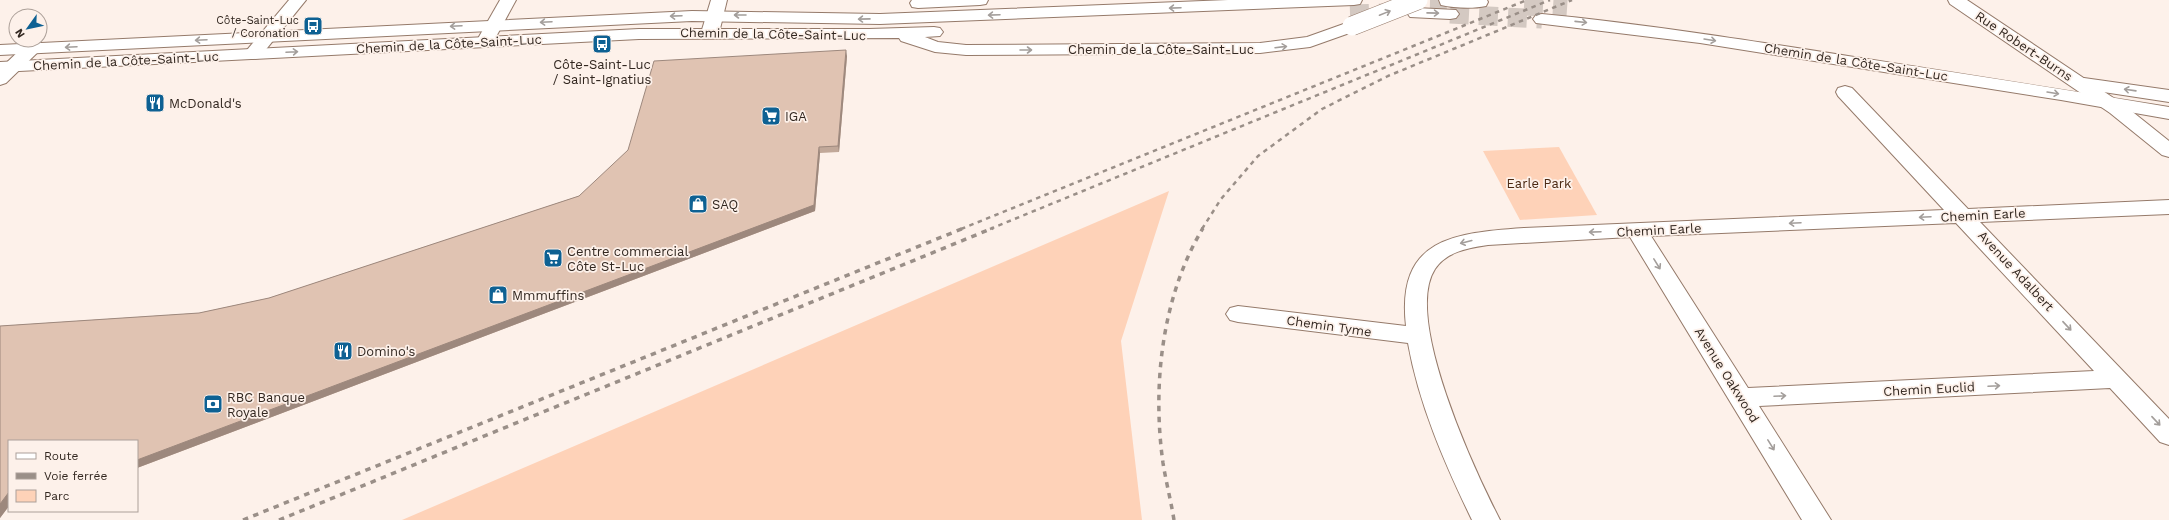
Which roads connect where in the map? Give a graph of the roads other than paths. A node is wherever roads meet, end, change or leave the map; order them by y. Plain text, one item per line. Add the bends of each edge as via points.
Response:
1 (298, 0) edge
2 (508, 0) edge
3 (980, 0) edge
4 (1956, 0) edge
5 (915, 1) edge
6 (1480, 2) dead end
7 (1417, 7) edge
8 (1449, 7) edge
9 (717, 8) edge
10 (1567, 9) tunnel mouth
11 (1352, 14) edge
12 (765, 15) junction
13 (1542, 19) tunnel mouth
14 (495, 24) junction
15 (710, 33) junction
16 (898, 34) junction
17 (268, 36) junction
18 (484, 42) junction
19 (31, 49) junction
20 (0, 50) edge
21 (253, 54) junction
22 (4, 71) edge
23 (1845, 92) dead end
24 (2092, 93) junction
25 (2169, 96) edge
26 (2169, 113) edge
27 (2169, 151) edge
28 (2169, 206) edge
29 (1964, 216) junction
30 (1637, 231) junction
31 (1238, 314) dead end
32 (1420, 336) junction
33 (2117, 379) junction
34 (1741, 398) junction
35 (2169, 435) edge
36 (1486, 520) edge
37 (1817, 520) edge

1 - 17 main road
2 - 14 main road
3 - 5 main road, Chemin de la Côte-Saint-Luc
4 - 24 main road, Rue Robert-Burns
5 - 12 main road, Chemin de la Côte-Saint-Luc via 813,6
6 - 8 main road, Chemin de la Côte-Saint-Luc
7 -> 8 main road, Chemin de la Côte-Saint-Luc
11 -> 7 main road, Chemin de la Côte-Saint-Luc, bridge
12 -> 9 main road, Chemin de la Côte-Saint-Luc
9 -> 14 main road, Chemin de la Côte-Saint-Luc
9 - 15 main road
10 - 24 main road, Chemin de la Côte-Saint-Luc via 1653,18
11 -> 12 main road, Chemin de la Côte-Saint-Luc via 880,19 811,19
11 - 16 main road, Chemin de la Côte-Saint-Luc
16 -> 11 main road, Chemin de la Côte-Saint-Luc via 935,47 966,50 1260,48 1310,42
13 -> 24 main road, Chemin de la Côte-Saint-Luc via 1630,28
14 -> 17 main road, Chemin de la Côte-Saint-Luc
14 - 18 main road
15 - 16 main road, Chemin de la Côte-Saint-Luc
15 - 18 main road, Chemin de la Côte-Saint-Luc
17 -> 19 main road, Chemin de la Côte-Saint-Luc
17 - 21 main road
21 -> 18 main road, Chemin de la Côte-Saint-Luc
19 - 20 main road, Chemin de la Côte-Saint-Luc
19 - 22 main road
21 - 22 main road, Chemin de la Côte-Saint-Luc
23 - 29 main road, Avenue Adalbert
25 -> 24 main road, Chemin de la Côte-Saint-Luc
24 - 26 main road, Chemin de la Côte-Saint-Luc
24 - 27 main road, Rue Robert-Burns
28 - 29 main road, Chemin Earle
29 -> 30 main road, Chemin Earle
29 -> 33 main road, Avenue Adalbert
30 -> 32 main road, Chemin Earle via 1492,238 1447,248 1432,257 1423,270 1417,286
30 -> 34 main road, Avenue Oakwood
31 - 32 main road, Chemin Tyme
32 - 36 main road, Chemin Earle via 1441,417 1459,466
34 -> 33 main road, Chemin Euclid
33 -> 35 main road, Avenue Adalbert
34 -> 37 main road, Avenue Oakwood

